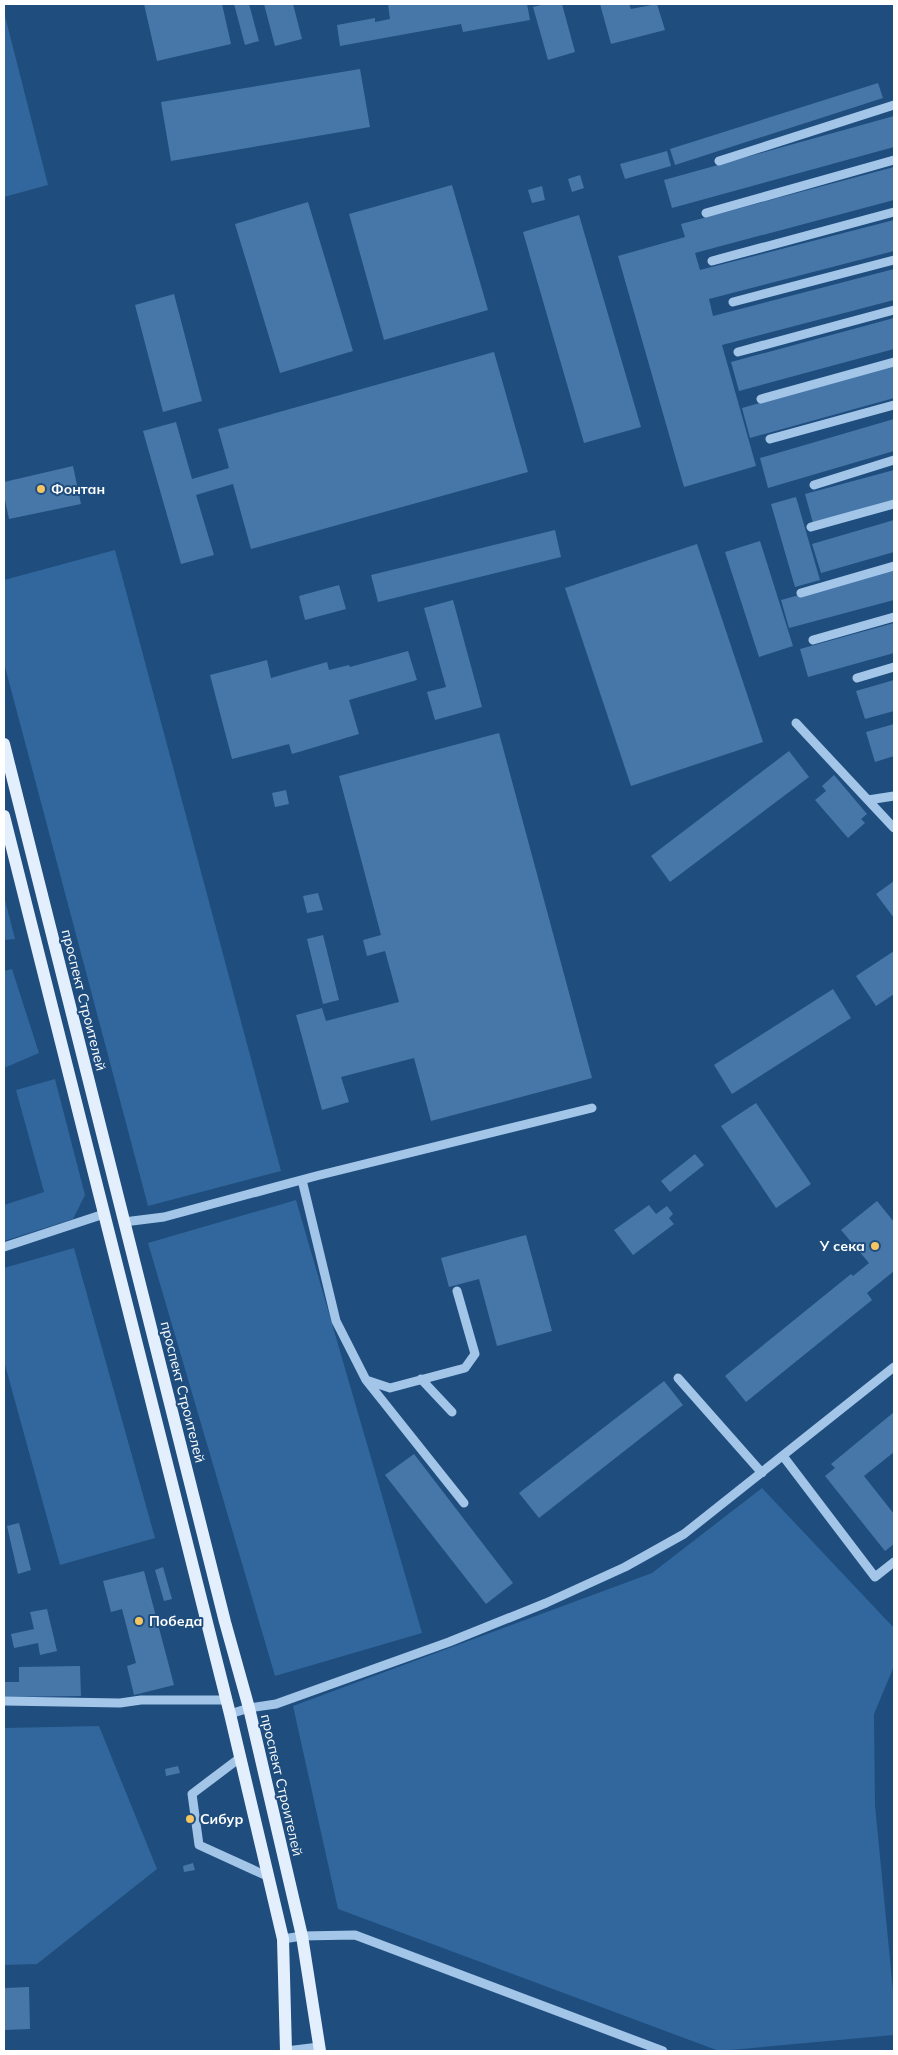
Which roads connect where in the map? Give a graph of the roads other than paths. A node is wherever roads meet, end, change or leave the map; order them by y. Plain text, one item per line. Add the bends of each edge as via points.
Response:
1 (894, 105) edge
2 (894, 160) edge
3 (719, 162) dead end
4 (894, 212) edge
5 (706, 213) dead end
6 (894, 260) edge
7 (712, 261) dead end
8 (733, 302) dead end
9 (894, 310) edge
10 (738, 352) dead end
11 (894, 362) edge
12 (760, 399) dead end
13 (894, 405) edge
14 (770, 439) dead end
15 (894, 460) edge
16 (814, 485) dead end
17 (894, 504) edge
18 (811, 527) dead end
19 (894, 566) edge
20 (801, 593) dead end
21 (894, 617) edge
22 (813, 640) dead end
23 (894, 667) edge
24 (857, 678) dead end
25 (796, 723) dead end
26 (4, 744) edge
27 (894, 796) edge
28 (868, 800) junction
29 (4, 816) edge
30 (894, 828) edge
31 (592, 1108) dead end
32 (302, 1180) junction
33 (104, 1214) junction
34 (124, 1222) junction
35 (4, 1247) edge
36 (457, 1291) dead end
37 (894, 1368) edge
38 (678, 1378) dead end
39 (421, 1379) junction
40 (366, 1380) junction
41 (452, 1412) dead end
42 (783, 1456) junction
43 (762, 1473) junction
44 (464, 1503) dead end
45 (894, 1562) edge
46 (227, 1700) junction
47 (4, 1701) edge
48 (249, 1708) junction
49 (230, 1714) junction
50 (240, 1757) junction
51 (269, 1877) junction
52 (302, 1936) junction
53 (284, 1939) junction
54 (320, 2049) edge
55 (286, 2051) edge
56 (663, 2051) edge

1 - 3 street
2 - 5 street
4 - 7 street
6 - 8 street
9 - 10 street
11 - 12 street
13 - 14 street
15 - 16 street
17 - 18 street
19 - 20 street
21 - 22 street
23 - 24 street
25 - 28 street
26 - 34 main road, проспект Строителей
27 - 28 street
28 - 30 street
29 - 33 main road
31 - 32 street
32 - 34 street via 164,1217
32 - 40 street via 336,1322
33 - 35 street
33 - 46 main road
34 - 48 main road, проспект Строителей
36 - 39 street via 475,1354 465,1368
37 - 42 street
38 - 43 street
39 - 40 street via 390,1388
39 - 41 street
40 - 44 street
42 - 43 street
42 - 45 street via 875,1577
43 - 48 street via 684,1534 625,1567 449,1642 285,1701
46 - 47 street via 120,1703
46 - 49 main road
48 - 49 street
48 - 52 main road, проспект Строителей
49 - 50 main road
50 - 51 main road
50 - 51 street via 192,1794 199,1845
51 - 53 main road
52 - 53 street
52 - 54 main road, проспект Строителей
52 - 56 street via 355,1935
53 - 55 main road
54 - 55 street

